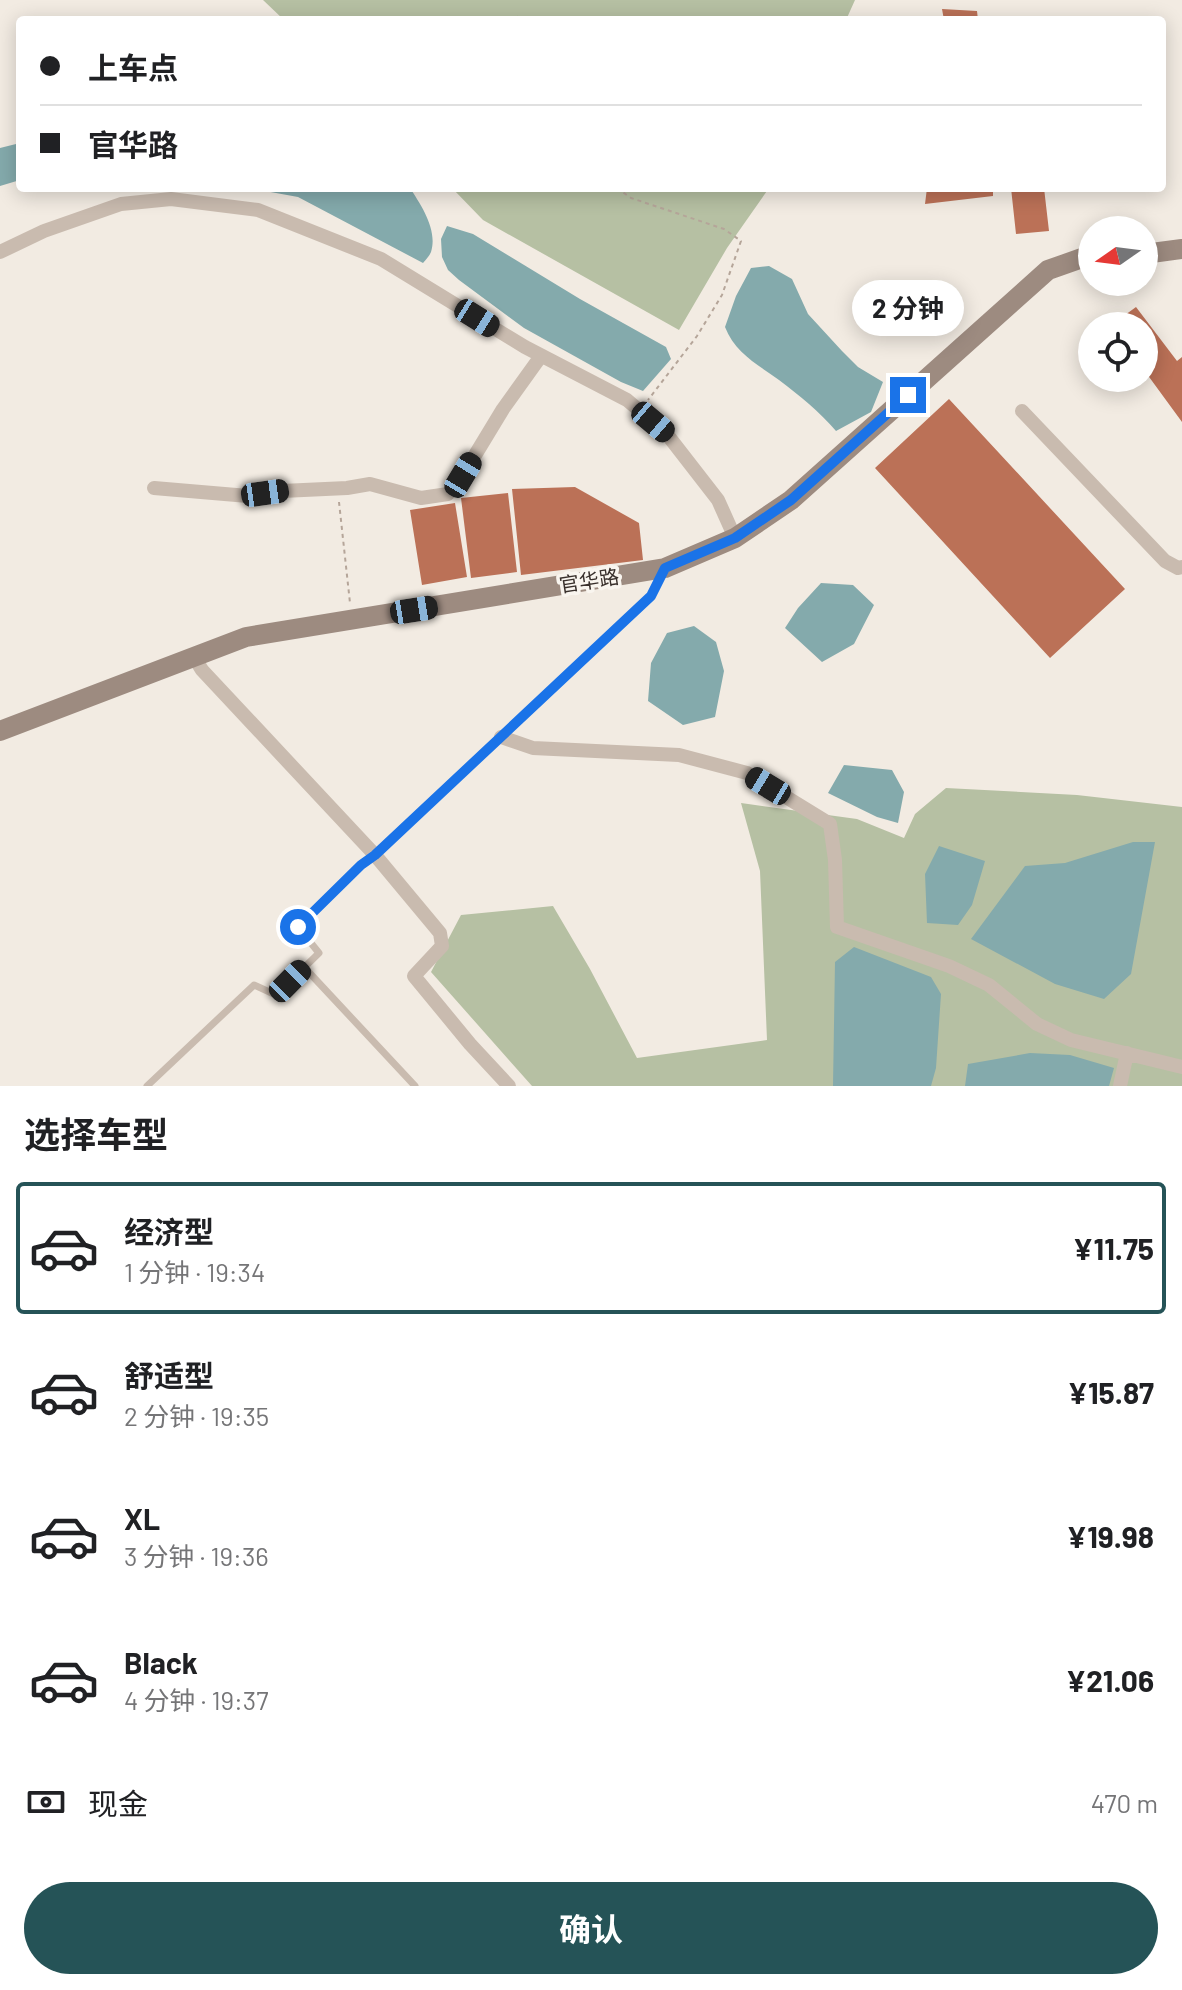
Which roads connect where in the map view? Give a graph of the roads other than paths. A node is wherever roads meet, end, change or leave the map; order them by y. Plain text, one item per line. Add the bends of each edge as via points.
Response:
1 (1182, 240) edge
2 (0, 252) edge
3 (1162, 252) edge
4 (1078, 259) edge
5 (541, 356) junction
6 (1022, 411) dead end
7 (154, 488) dead end
8 (735, 538) junction
9 (1182, 567) edge
10 (665, 568) junction
11 (194, 657) junction
12 (0, 731) edge
13 (501, 737) junction
14 (375, 855) junction
15 (304, 967) junction
16 (1127, 1053) junction
17 (1182, 1067) edge
18 (147, 1086) edge
19 (415, 1086) edge
20 (509, 1086) edge
21 (1120, 1086) edge

1 - 3 main road
2 - 5 street via 121,204 171,199 258,210 381,259
4 - 8 main road, 官华路 via 1048,270 791,500
5 - 7 street via 448,494 421,498 370,484 248,496
5 - 8 street via 627,400 666,433 718,500
6 - 9 street via 1165,561
8 - 10 main road, 官华路
10 - 11 main road, 官华路 via 246,637
10 - 13 lane via 651,596
11 - 12 main road, 官华路
11 - 14 street
13 - 14 lane
13 - 16 street via 533,748 679,755 747,773 830,824 837,927 989,985 1037,1024 1071,1040
14 - 15 lane via 298,927 319,953
14 - 20 street via 440,933 442,946 414,976
15 - 18 lane via 276,995 254,985
15 - 19 lane
16 - 17 street
16 - 21 street

